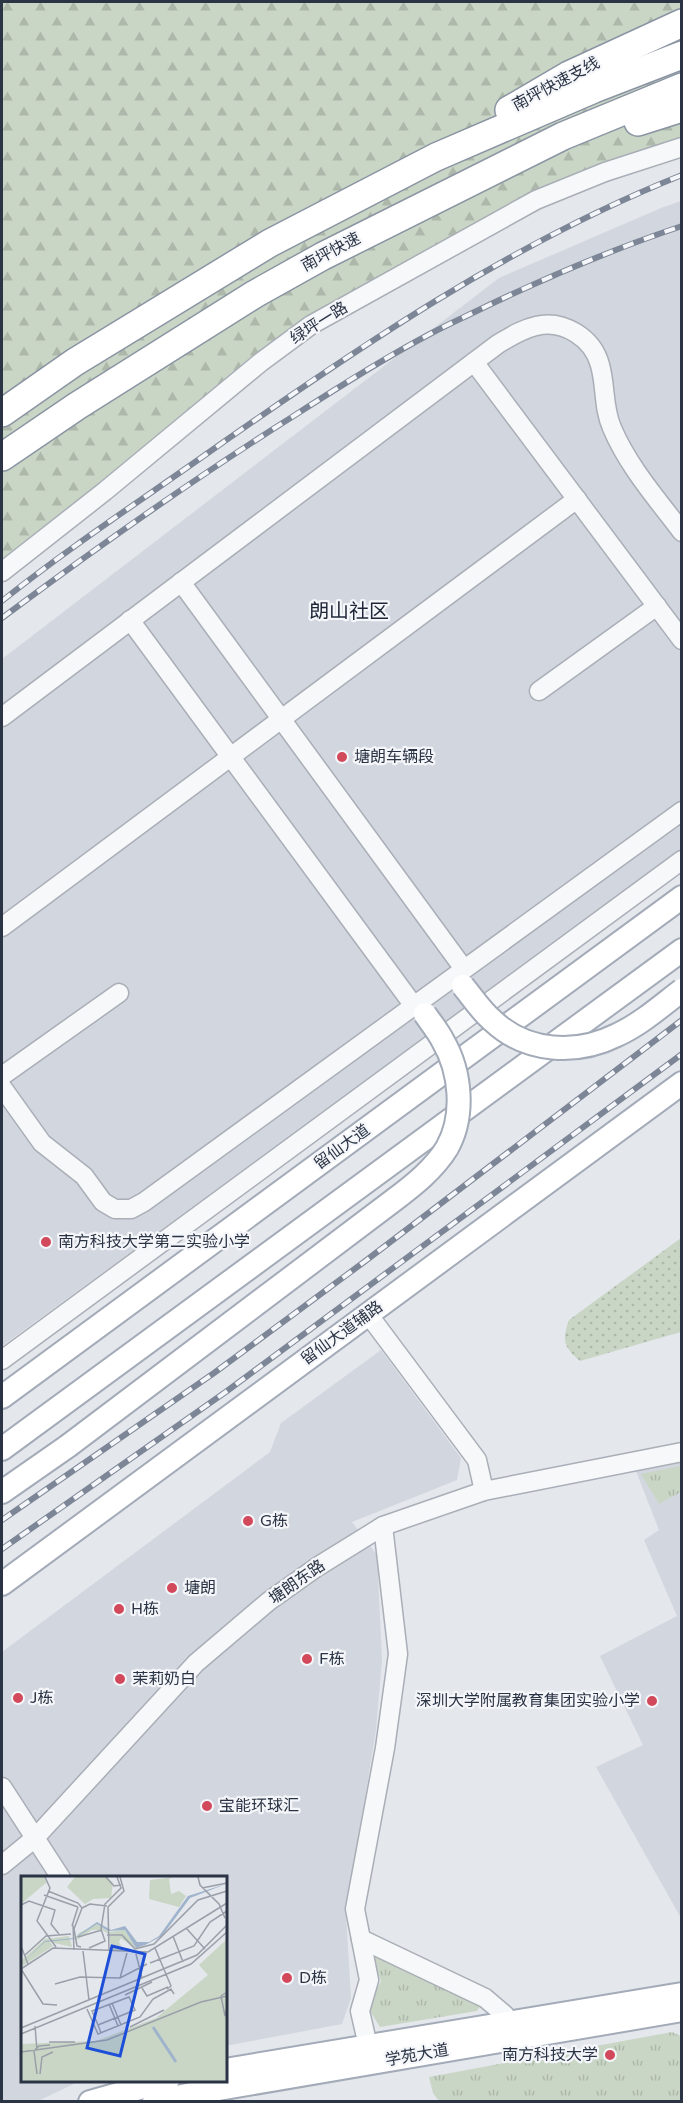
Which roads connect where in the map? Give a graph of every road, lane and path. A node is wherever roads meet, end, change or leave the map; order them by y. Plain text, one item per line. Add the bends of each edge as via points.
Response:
1 (681, 23) edge
2 (681, 55) edge
3 (681, 87) edge
4 (681, 108) edge
5 (681, 147) edge
6 (436, 157) junction
7 (495, 170) junction
8 (474, 362) junction
9 (2, 413) edge
10 (2, 458) edge
11 (578, 499) junction
12 (681, 532) edge
13 (2, 572) edge
14 (181, 582) junction
15 (657, 606) junction
16 (130, 620) junction
17 (681, 640) edge
18 (539, 691) dead end
19 (2, 717) edge
20 (281, 720) junction
21 (231, 757) junction
22 (681, 811) edge
23 (681, 860) edge
24 (681, 897) edge
25 (2, 927) edge
26 (681, 950) edge
27 (461, 977) junction
28 (681, 990) edge
29 (119, 993) dead end
30 (418, 1008) junction
31 (2, 1076) edge
32 (681, 1083) edge
33 (2, 1087) edge
34 (681, 1098) edge
35 (371, 1319) junction
36 (2, 1360) edge
37 (2, 1397) edge
38 (2, 1449) edge
39 (681, 1452) edge
40 (484, 1491) junction
41 (2, 1492) edge
42 (383, 1526) junction
43 (2, 1584) edge
44 (2, 1598) edge
45 (2, 1787) edge
46 (35, 1839) junction
47 (2, 1865) edge
48 (60, 1876) edge
49 (361, 1939) junction
50 (681, 1994) edge
51 (681, 2010) edge
52 (509, 2023) junction
53 (368, 2046) junction
54 (226, 2070) edge
55 (155, 2082) edge
56 (122, 2087) edge
57 (90, 2102) edge
58 (154, 2102) edge

1 - 6 highway, 南坪快速支线 via 570,75
2 - 6 highway
3 - 7 highway, 南坪快速
4 - 7 highway
5 - 13 street, 绿坪一路 via 536,200 311,325
6 - 9 highway via 270,243 75,362
7 - 10 highway, 南坪快速 via 255,294
8 - 11 street
8 - 12 street via 498,344 537,325 561,327 583,338 600,364 606,409 618,440
8 - 14 street
11 - 15 street
11 - 20 street
14 - 16 street
14 - 20 street
15 - 17 street
15 - 18 street
16 - 19 street
16 - 21 street
20 - 21 street
20 - 27 street
21 - 25 street
21 - 30 street
22 - 27 street
23 - 36 street
24 - 37 main road, 留仙大道
26 - 38 main road
27 - 28 main road, bridge via 482,1011 495,1023 537,1046 558,1049 598,1043 617,1035
27 - 30 street
29 - 31 street
30 - 33 street via 130,1209 115,1209 103,1202 84,1176 42,1143
30 - 41 main road, bridge via 443,1040 459,1091 454,1131 434,1165 394,1200
32 - 35 main road, 留仙大道辅路
34 - 35 main road, 留仙大道辅路
35 - 40 street via 477,1460
35 - 43 main road, 留仙大道辅路
35 - 44 main road, 留仙大道辅路
39 - 40 street, 塘朗东路
40 - 42 street, 塘朗东路
42 - 46 street, 塘朗东路 via 274,1597 196,1663
42 - 49 street via 398,1654 356,1909
45 - 46 street
46 - 47 street, 塘朗东路
46 - 48 street
49 - 52 street via 485,1998
49 - 53 street via 369,1980 360,2011
50 - 52 main road, 学苑大道
51 - 58 main road, 学苑大道
52 - 53 main road, 学苑大道
53 - 54 main road, 学苑大道
55 - 56 main road
56 - 57 main road

